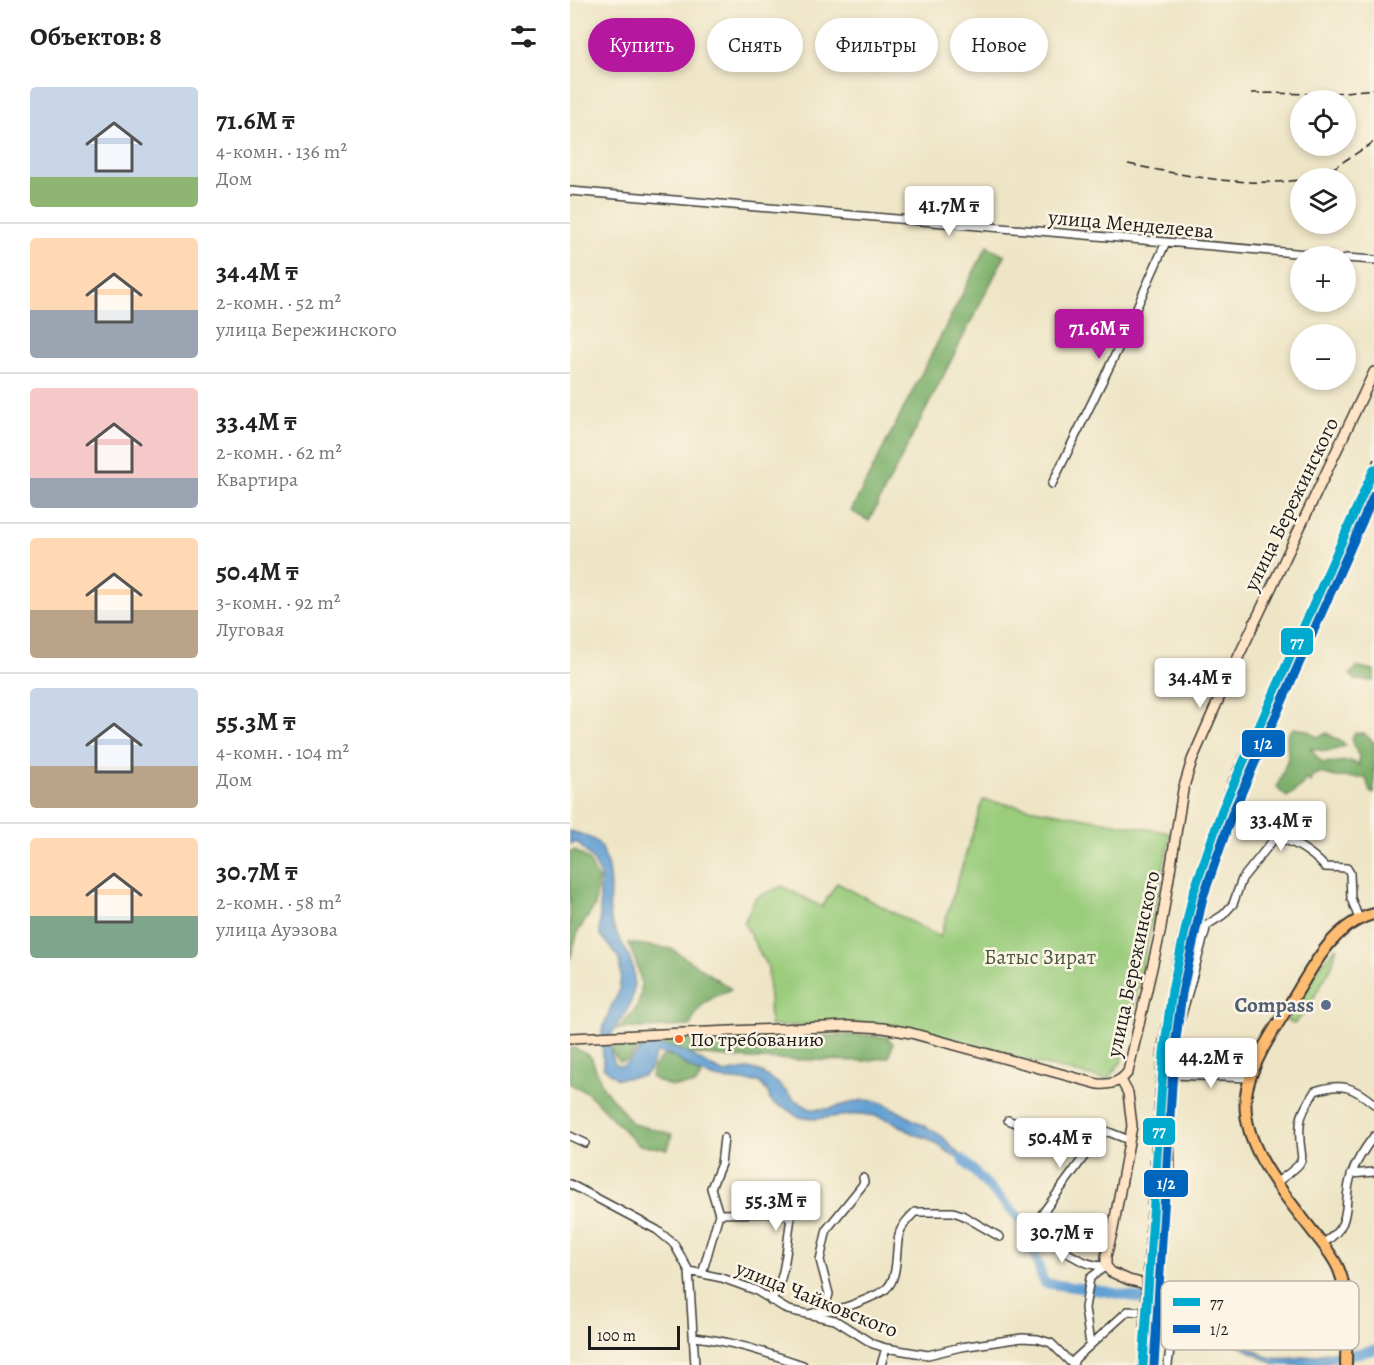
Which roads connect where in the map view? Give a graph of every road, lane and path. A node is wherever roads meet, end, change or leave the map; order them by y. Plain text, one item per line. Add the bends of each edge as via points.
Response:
1 (570, 191) edge
2 (1165, 244) junction
3 (1290, 253) edge
4 (1356, 259) edge
5 (1374, 260) edge
6 (1374, 372) edge
7 (1053, 484) dead end
8 (1374, 914) edge
9 (1359, 919) junction
10 (570, 1038) edge
11 (1173, 1075) junction
12 (1250, 1078) junction
13 (1121, 1080) junction
14 (1374, 1104) edge
15 (1008, 1120) dead end
16 (1106, 1131) junction
17 (570, 1136) edge
18 (1374, 1136) edge
19 (724, 1138) dead end
20 (1129, 1140) junction
21 (585, 1143) dead end
22 (1374, 1172) edge
23 (1351, 1174) junction
24 (863, 1178) dead end
25 (1171, 1178) dead end
26 (1278, 1182) junction
27 (571, 1186) edge
28 (719, 1214) junction
29 (1000, 1237) dead end
30 (1323, 1243) junction
31 (1106, 1266) junction
32 (689, 1271) junction
33 (702, 1274) junction
34 (1343, 1281) edge
35 (1161, 1288) edge
36 (771, 1300) junction
37 (820, 1311) junction
38 (1161, 1313) edge
39 (810, 1314) junction
40 (694, 1337) junction
41 (1090, 1345) junction
42 (885, 1348) junction
43 (1169, 1350) edge
44 (695, 1365) edge
45 (803, 1365) edge
46 (881, 1365) edge
47 (1073, 1365) edge
48 (1168, 1365) edge

1 - 2 street, улица Менделеева
2 - 3 street, улица Менделеева
2 - 7 street
4 - 5 street
6 - 13 main road, улица Бережинского via 1192,760 1183,790 1161,933 1128,1072
8 - 9 main road
9 - 11 street via 1347,868 1325,867 1290,842 1274,838 1242,879 1233,904 1205,929 1176,1036
9 - 12 main road via 1336,936 1319,956
10 - 13 main road, улица Бережинского via 883,1028 1098,1084
11 - 12 street
11 - 25 street
12 - 26 main road via 1245,1109 1250,1136
13 - 20 main road via 1128,1093 1132,1126
14 - 26 street via 1358,1090 1333,1085 1316,1091 1299,1125 1303,1160
15 - 16 street via 1064,1133
16 - 20 street
16 - 31 street via 1034,1225 1072,1255 1092,1265
17 - 21 street
18 - 23 street via 1362,1150
19 - 28 street via 721,1164 711,1188
20 - 31 main road
22 - 23 street
23 - 30 street via 1345,1221
24 - 37 street via 861,1187 827,1229 820,1260 828,1294
26 - 30 main road
27 - 32 street via 657,1230 674,1244
28 - 33 street
28 - 36 street via 773,1213 791,1217 782,1275
29 - 37 street via 953,1212 915,1212 899,1234 892,1279 886,1289 849,1306
30 - 34 main road
31 - 35 main road via 1129,1280
31 - 41 street via 1090,1278 1085,1308
32 - 33 street, улица Чайковского
32 - 40 street
33 - 36 street, улица Чайковского via 755,1290
36 - 39 street, улица Чайковского via 788,1310
37 - 39 street
38 - 41 street via 1128,1311
39 - 42 street, улица Чайковского via 835,1320
40 - 44 street
40 - 45 street via 753,1348
41 - 47 street
42 - 46 street
42 - 47 street, улица Чайковского via 928,1355 961,1347 1038,1339 1051,1343
43 - 48 street

